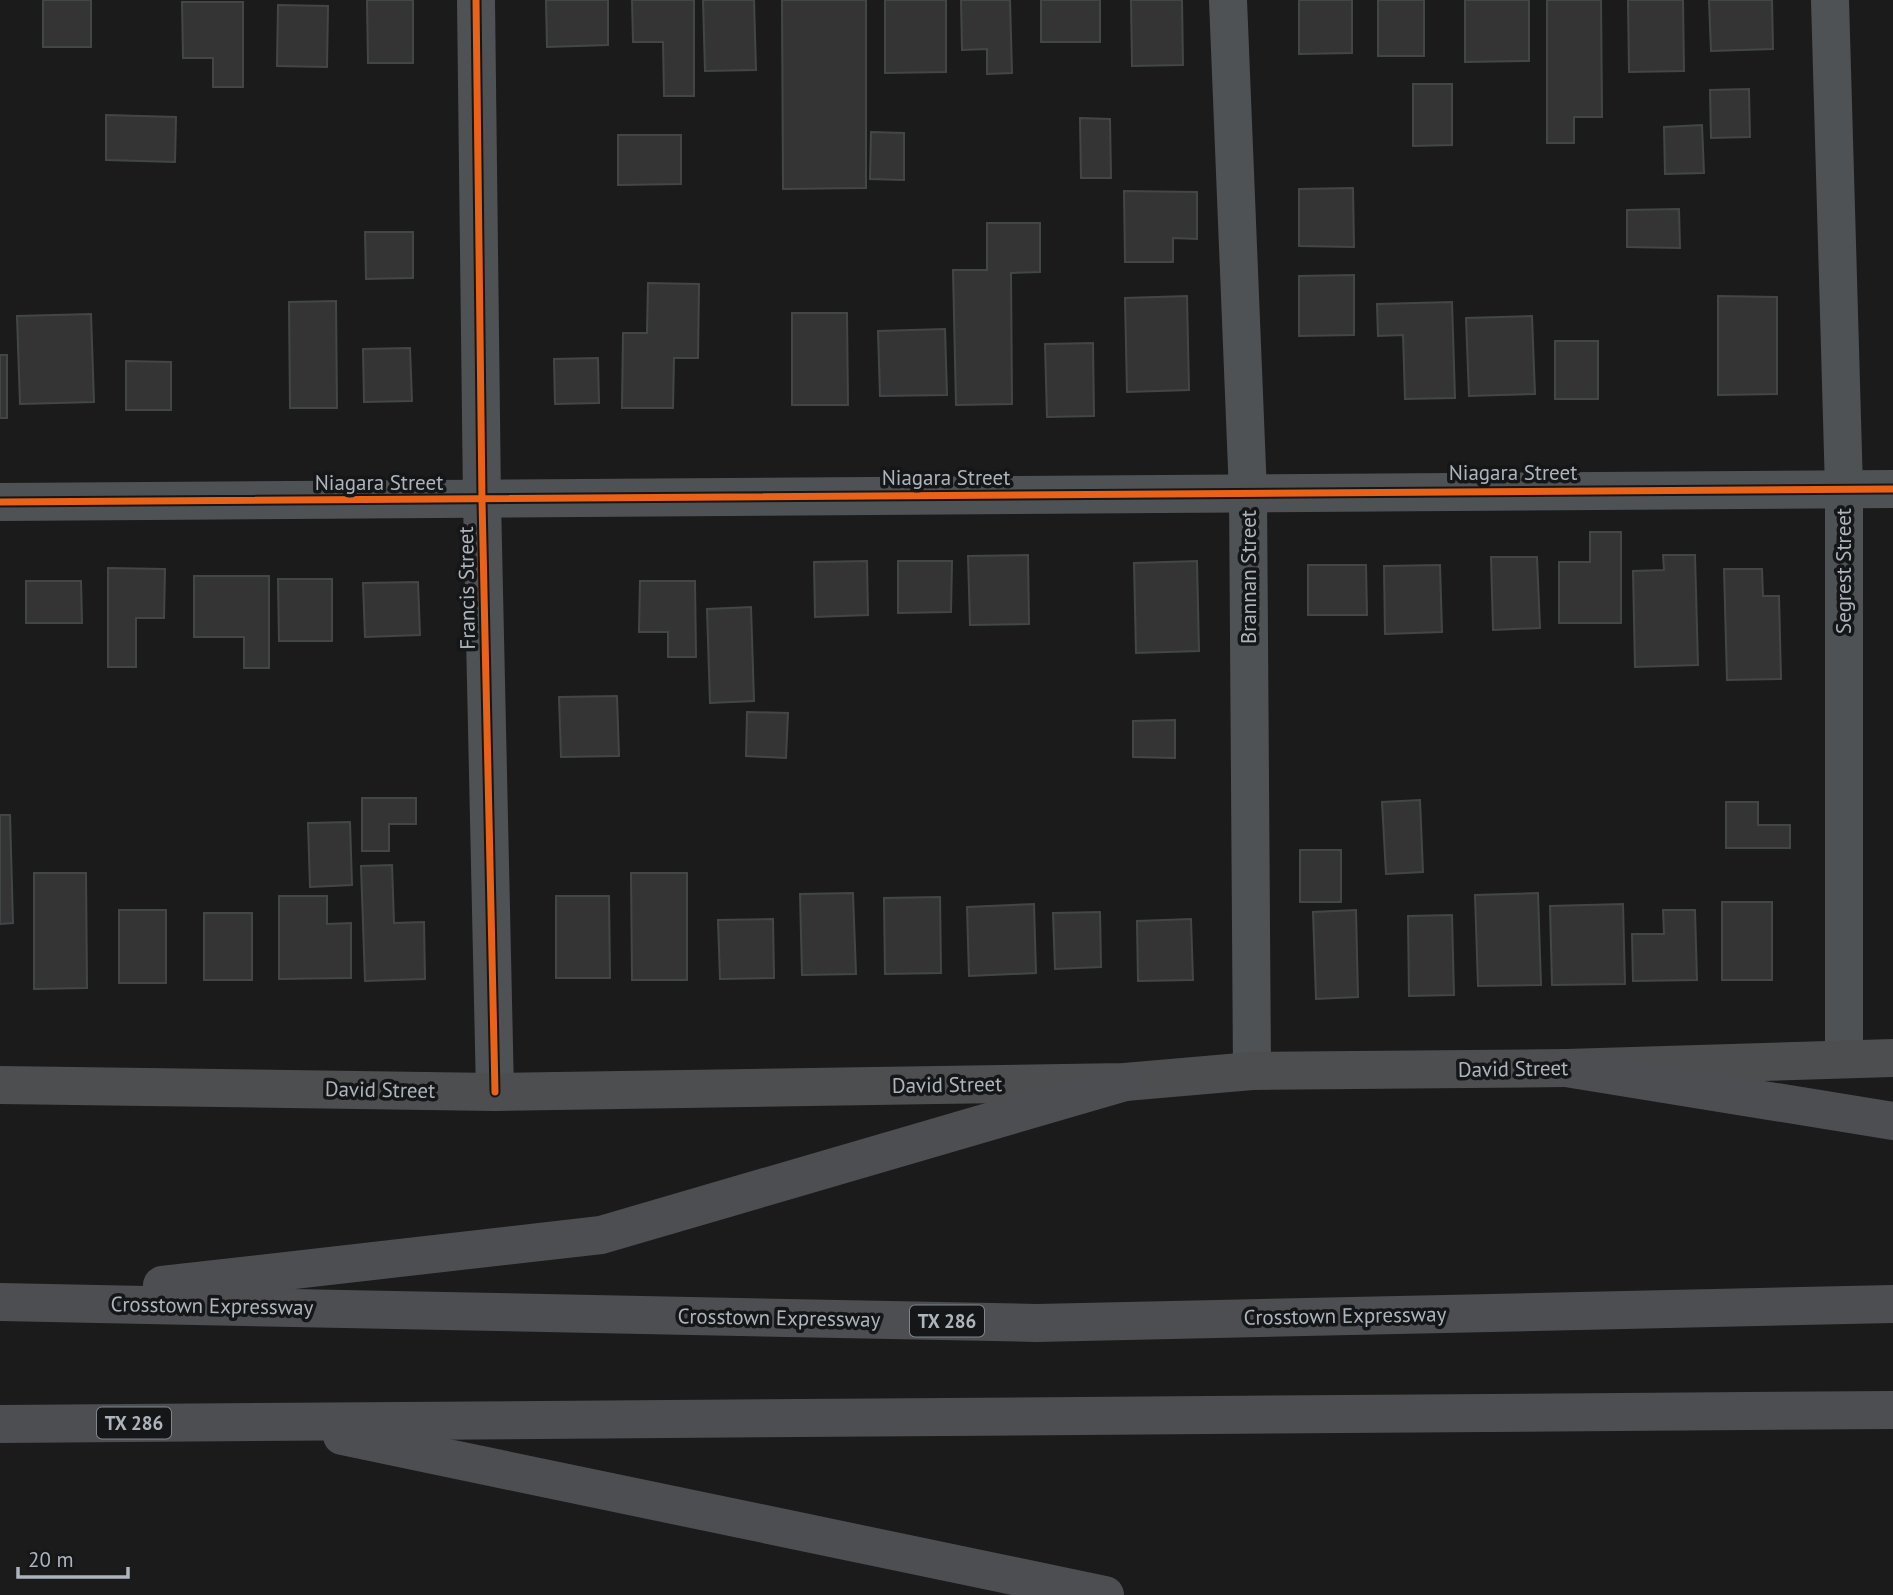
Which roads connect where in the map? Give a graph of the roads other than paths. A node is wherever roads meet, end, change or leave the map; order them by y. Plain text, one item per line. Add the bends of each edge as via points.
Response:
1 (476, 0) edge
2 (1228, 0) edge
3 (1830, 0) edge
4 (1844, 488) junction
5 (1893, 489) edge
6 (1248, 493) junction
7 (482, 500) junction
8 (0, 502) edge
9 (1844, 1058) junction
10 (1893, 1058) edge
11 (1566, 1068) junction
12 (1252, 1071) junction
13 (1125, 1082) junction
14 (0, 1085) edge
15 (495, 1092) junction
16 (1893, 1121) edge
17 (6, 1302) edge
18 (1893, 1304) edge
19 (1893, 1410) edge
20 (268, 1421) junction
21 (0, 1424) edge
22 (1105, 1595) edge

1 - 7 street, Francis Street
2 - 6 street, Brannan Street
3 - 4 street, Segrest Street
4 - 5 street, Niagara Street
4 - 6 street, Niagara Street
4 - 9 street, Segrest Street
6 - 7 street, Niagara Street
6 - 12 street, Brannan Street
7 - 8 street, Niagara Street
7 - 15 street, Francis Street
9 - 10 main road, David Street
9 - 11 main road, David Street
11 - 12 main road, David Street
11 - 16 highway
12 - 13 main road, David Street
13 - 15 main road, David Street
13 - 17 highway via 601,1235
14 - 15 main road, David Street
17 - 18 highway, Crosstown Expressway / TX 286 via 1037,1323
19 - 20 highway, TX 286
20 - 21 highway, TX 286
20 - 22 highway

